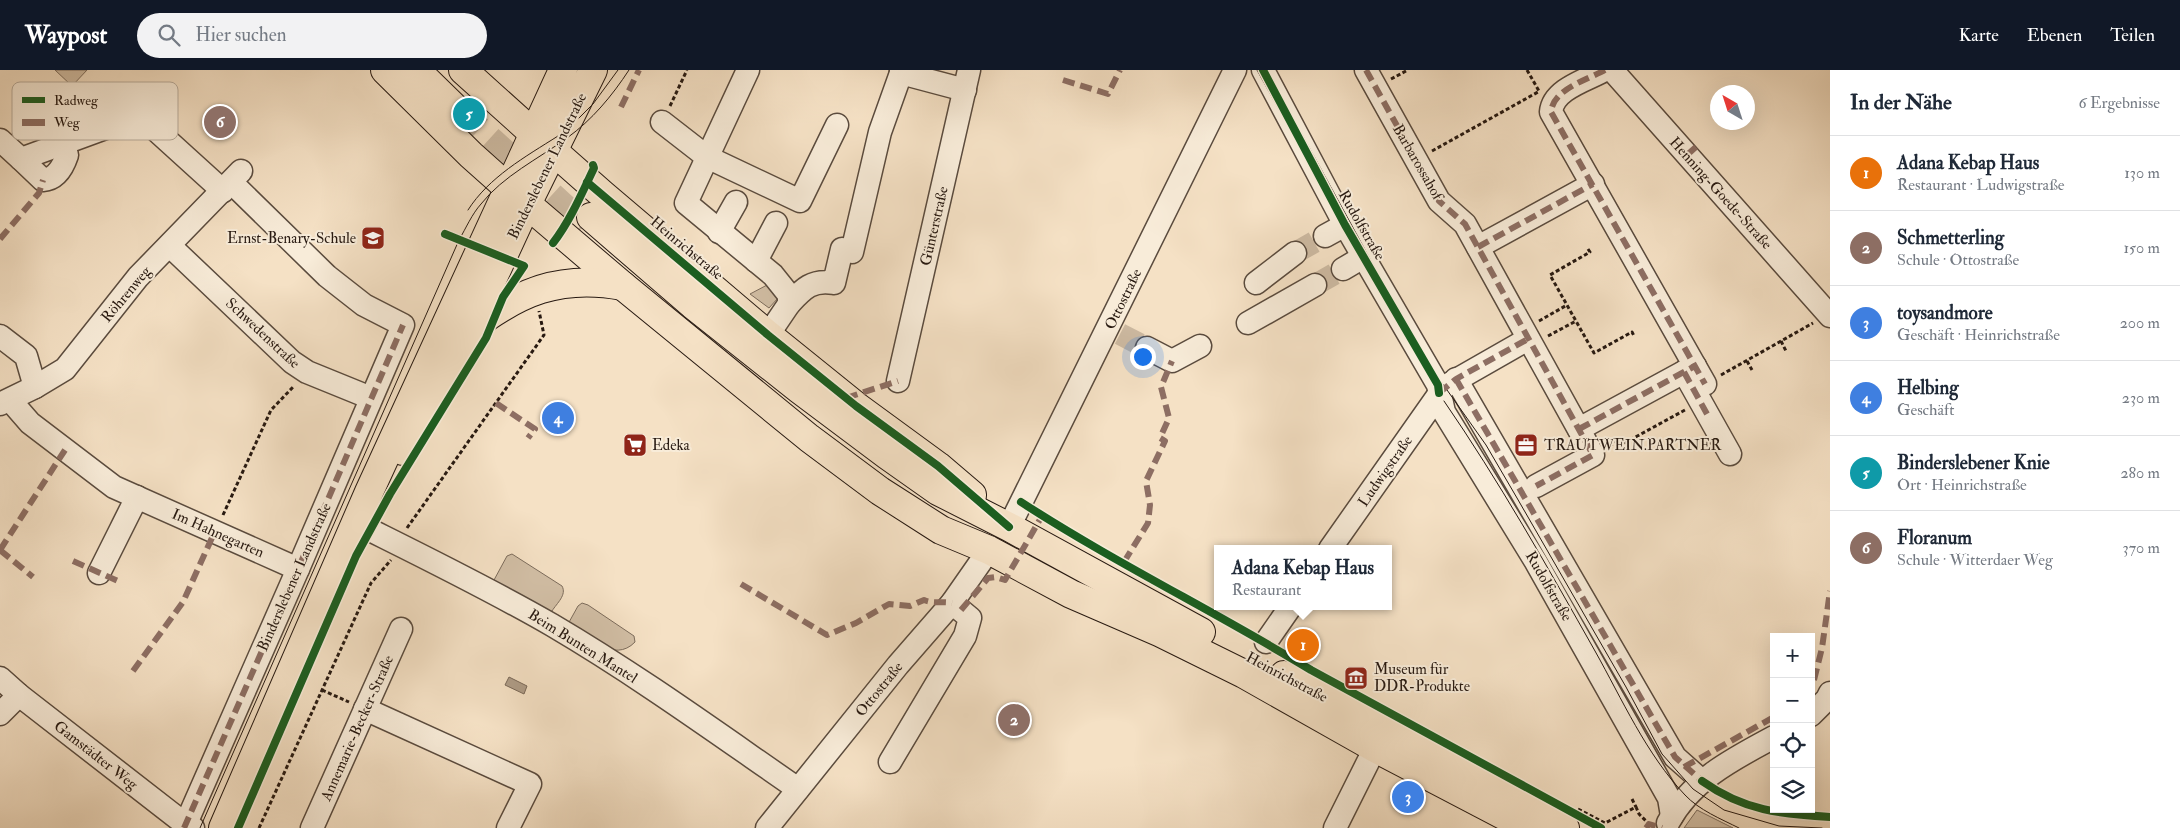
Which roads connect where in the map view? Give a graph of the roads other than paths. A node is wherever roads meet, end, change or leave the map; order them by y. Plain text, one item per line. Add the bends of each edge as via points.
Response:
1 (385, 70) edge
2 (416, 70) edge
3 (434, 70) edge
4 (463, 70) edge
5 (563, 70) edge
6 (593, 70) edge
7 (748, 70) edge
8 (1236, 70) edge
9 (1263, 70) edge
10 (1366, 70) edge
11 (1605, 70) edge
12 (1612, 70) edge
13 (901, 72) edge
14 (967, 80) edge
15 (662, 122) road end
16 (837, 125) dead end
17 (0, 140) edge
18 (75, 140) edge
19 (173, 140) edge
20 (544, 143) junction
21 (707, 158) junction
22 (232, 181) junction
23 (1592, 184) junction
24 (518, 196) junction
25 (736, 202) dead end
26 (776, 223) dead end
27 (1345, 225) junction
28 (719, 232) junction
29 (1325, 236) tunnel mouth
30 (170, 246) junction
31 (1478, 247) junction
32 (1295, 253) tunnel mouth
33 (1365, 256) junction
34 (756, 261) junction
35 (1343, 269) tunnel mouth
36 (1256, 283) dead end
37 (1314, 285) tunnel mouth
38 (623, 286) junction
39 (789, 304) junction
40 (1821, 320) edge
41 (1248, 323) dead end
42 (468, 330) junction
43 (768, 335) junction
44 (0, 336) edge
45 (1527, 338) junction
46 (1200, 346) dead end
47 (1147, 348) tunnel mouth
48 (898, 382) dead end
49 (1447, 386) junction
50 (35, 387) junction
51 (1698, 388) junction
52 (371, 398) junction
53 (5, 402) edge
54 (1578, 429) junction
55 (1730, 454) dead end
56 (1536, 486) dead end
57 (137, 497) junction
58 (356, 524) junction
59 (1009, 527) junction
60 (1333, 545) edge
61 (989, 550) junction
62 (298, 569) junction
63 (99, 572) dead end
64 (952, 602) junction
65 (1287, 610) edge
66 (402, 629) dead end
67 (1266, 642) dead end
68 (0, 678) edge
69 (1830, 693) edge
70 (19, 695) junction
71 (366, 709) junction
72 (1815, 711) edge
73 (0, 714) edge
74 (1770, 739) edge
75 (1375, 748) junction
76 (890, 762) dead end
77 (1702, 781) junction
78 (798, 789) junction
79 (1570, 817) edge
80 (1662, 823) edge
81 (188, 827) edge
82 (223, 828) edge
83 (312, 828) edge
84 (508, 828) edge
85 (767, 828) edge
86 (1335, 828) edge
87 (1528, 828) edge

1 - 24 main road via 471,155
2 - 3 main road via 463,107
4 - 20 main road, Heinrichstraße
5 - 20 main road, Binderslebener Landstraße
6 - 20 main road, Binderslebener Landstraße
7 - 21 street
8 - 59 street, Ottostraße via 1114,331
9 - 27 street, Rudolfstraße
10 - 31 street, Barbarossahof via 1439,201 1464,224
11 - 23 street via 1559,94 1551,112
12 - 40 street, Henning-Goede-Straße
13 - 14 street
13 - 39 street via 880,132 852,252 843,244 834,283 821,281 810,286
14 - 48 street, Günterstraße
15 - 21 street
16 - 21 street via 800,201
17 - 18 street via 21,159
19 - 22 street
20 - 24 main road, Binderslebener Landstraße
20 - 43 main road, Heinrichstraße
21 - 28 street via 686,203
22 - 30 street, Röhrenweg
22 - 52 street, Binderslebener Landstraße via 327,276 364,305 403,325
23 - 31 street
23 - 51 street
24 - 38 main road
24 - 42 main road, Binderslebener Landstraße
24 - 58 main road, Binderslebener Landstraße
25 - 28 street
26 - 34 street
27 - 29 street
27 - 33 street, Rudolfstraße
28 - 34 street
30 - 50 street, Röhrenweg via 138,277 65,369
30 - 52 street, Schwedenstraße via 292,362 307,372
31 - 45 street, Barbarossahof
32 - 36 street
33 - 35 street
33 - 49 street, Rudolfstraße via 1438,385
34 - 39 street via 784,288
37 - 41 street
38 - 42 main road via 562,283 498,309
38 - 61 main road, Heinrichstraße via 734,378 880,491 941,530
39 - 43 street
42 - 58 main road, Binderslebener Landstraße via 429,410
43 - 59 main road, Heinrichstraße via 856,406 938,466
44 - 50 street via 26,356
45 - 49 street
45 - 54 street, Barbarossahof
46 - 47 street via 1172,361
49 - 60 street, Ludwigstraße
49 - 77 street, Rudolfstraße via 1524,493 1675,757
49 - 80 street, Rudolfstraße via 1444,412 1536,562 1669,798
50 - 53 street, Röhrenweg
51 - 54 street
51 - 55 street
52 - 62 street, Binderslebener Landstraße
53 - 57 street, Im Hahnegarten via 114,487
54 - 56 street, Barbarossahof via 1593,455
57 - 62 street, Im Hahnegarten
57 - 63 street
58 - 78 street, Beim Bunten Mantel via 485,587 552,625
58 - 82 main road, Binderslebener Landstraße
59 - 61 main road, Heinrichstraße via 938,490 887,455 798,389 588,222 779,391
59 - 79 main road, Heinrichstraße via 1170,616
61 - 64 street, Ottostraße
61 - 75 main road, Heinrichstraße via 1070,594 1161,633 1244,674
62 - 81 street, Binderslebener Landstraße
64 - 76 street via 970,618 965,636
64 - 78 street, Ottostraße
65 - 67 street
66 - 71 street, Annemarie-Becker-Straße
68 - 70 street, Gamstädter Weg
69 - 72 street
70 - 73 street
70 - 81 street, Gamstädter Weg
71 - 83 street, Annemarie-Becker-Straße
71 - 84 street via 530,784
74 - 77 street via 1725,763
75 - 86 street
75 - 87 main road, Heinrichstraße
77 - 80 street
78 - 85 street, Ottostraße

